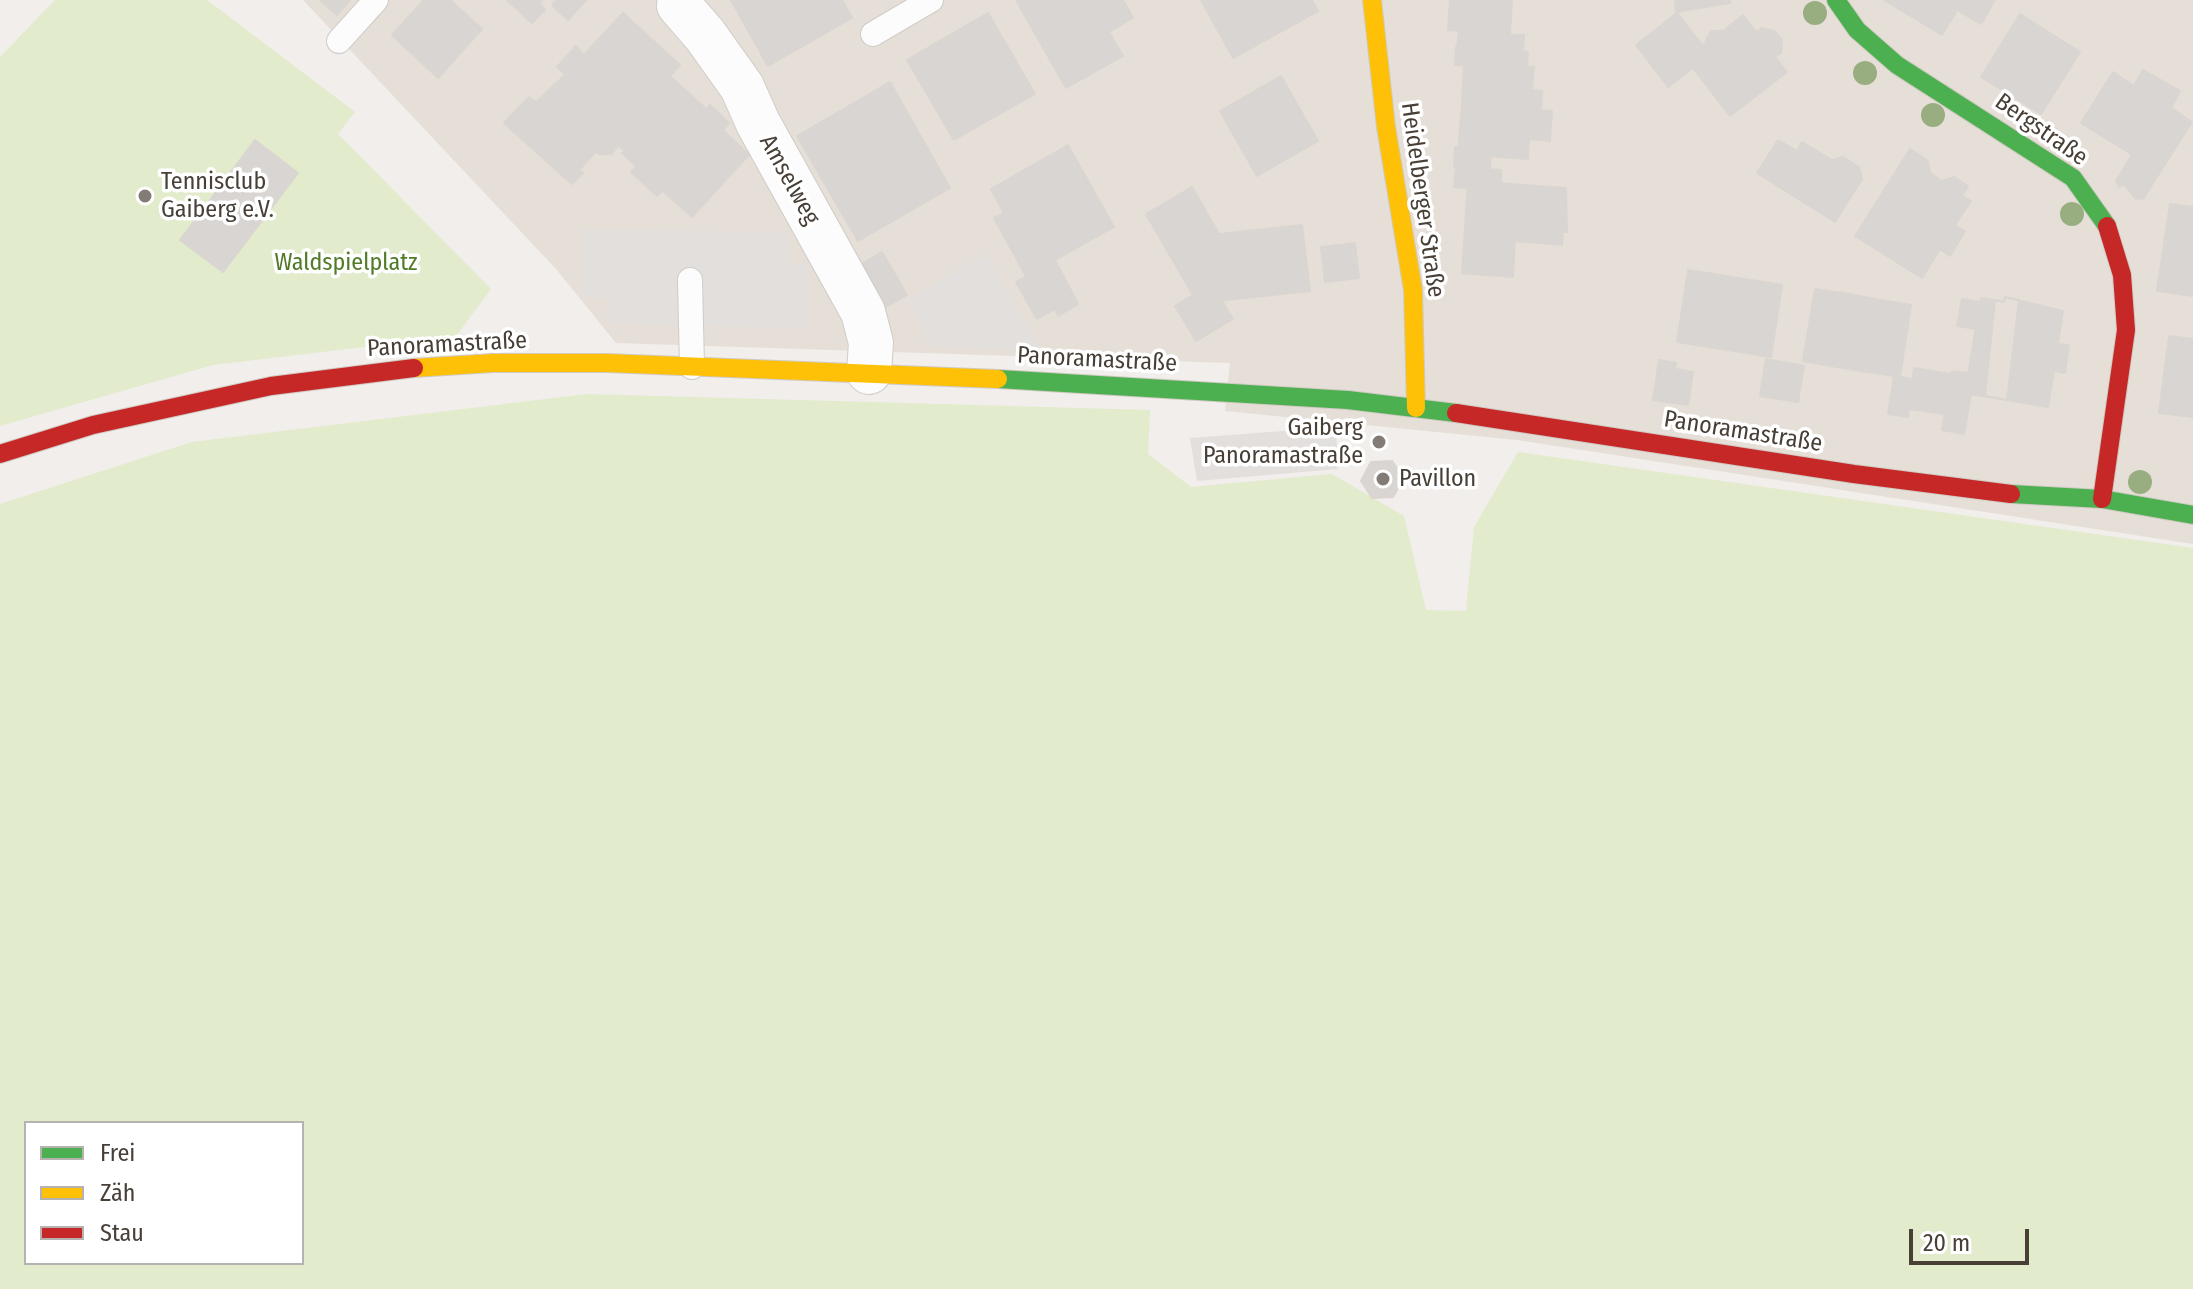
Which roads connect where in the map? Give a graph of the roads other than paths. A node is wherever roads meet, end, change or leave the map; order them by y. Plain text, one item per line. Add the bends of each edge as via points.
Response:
1 (376, 0) edge
2 (680, 0) edge
3 (931, 0) edge
4 (1372, 0) edge
5 (1836, 0) edge
6 (873, 34) dead end
7 (339, 41) dead end
8 (690, 280) dead end
9 (692, 367) junction
10 (869, 372) junction
11 (1416, 408) junction
12 (0, 454) edge
13 (2102, 499) junction
14 (2193, 515) edge

1 - 7 lane
2 - 10 street, Amselweg via 742,87 863,312 871,343
3 - 6 lane
4 - 11 street, Heidelberger Straße via 1413,290
5 - 13 street, Bergstraße via 1857,30 1897,65 2073,178 2106,222 2122,275 2126,330
8 - 9 lane
9 - 10 street, Panoramastraße
9 - 12 street, Panoramastraße via 493,363 353,374 170,407
10 - 11 street, Panoramastraße
11 - 13 street, Panoramastraße via 1854,474 2010,494
13 - 14 street, Panoramastraße

